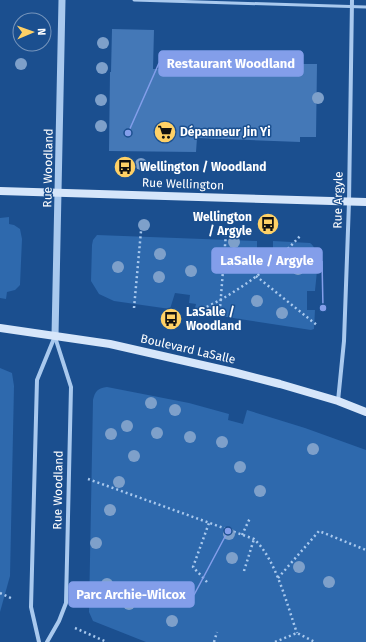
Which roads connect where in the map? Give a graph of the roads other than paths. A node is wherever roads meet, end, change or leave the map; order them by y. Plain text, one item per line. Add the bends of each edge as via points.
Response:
1 (62, 0) edge
2 (134, 0) edge
3 (352, 0) edge
4 (352, 6) junction
5 (366, 7) edge
6 (0, 191) edge
7 (58, 192) junction
8 (349, 202) junction
9 (366, 202) edge
10 (0, 328) edge
11 (55, 336) junction
12 (338, 401) junction
13 (366, 412) edge
14 (39, 642) edge
15 (47, 642) edge

1 - 7 street, Rue Woodland
2 - 4 lane
3 - 4 street, Rue Argyle
4 - 5 lane
4 - 8 street, Rue Argyle
6 - 7 main road, Rue Wellington
7 - 8 main road, Rue Wellington
7 - 11 street, Rue Woodland
8 - 9 main road, Rue Wellington
8 - 12 street, Rue Argyle via 344,341
10 - 11 main road, Boulevard LaSalle
11 - 12 main road, Boulevard LaSalle via 110,344 233,372
11 - 14 street, Rue Woodland via 36,380 31,607
11 - 15 street, Rue Woodland via 71,387 66,603
12 - 13 main road, Boulevard LaSalle

